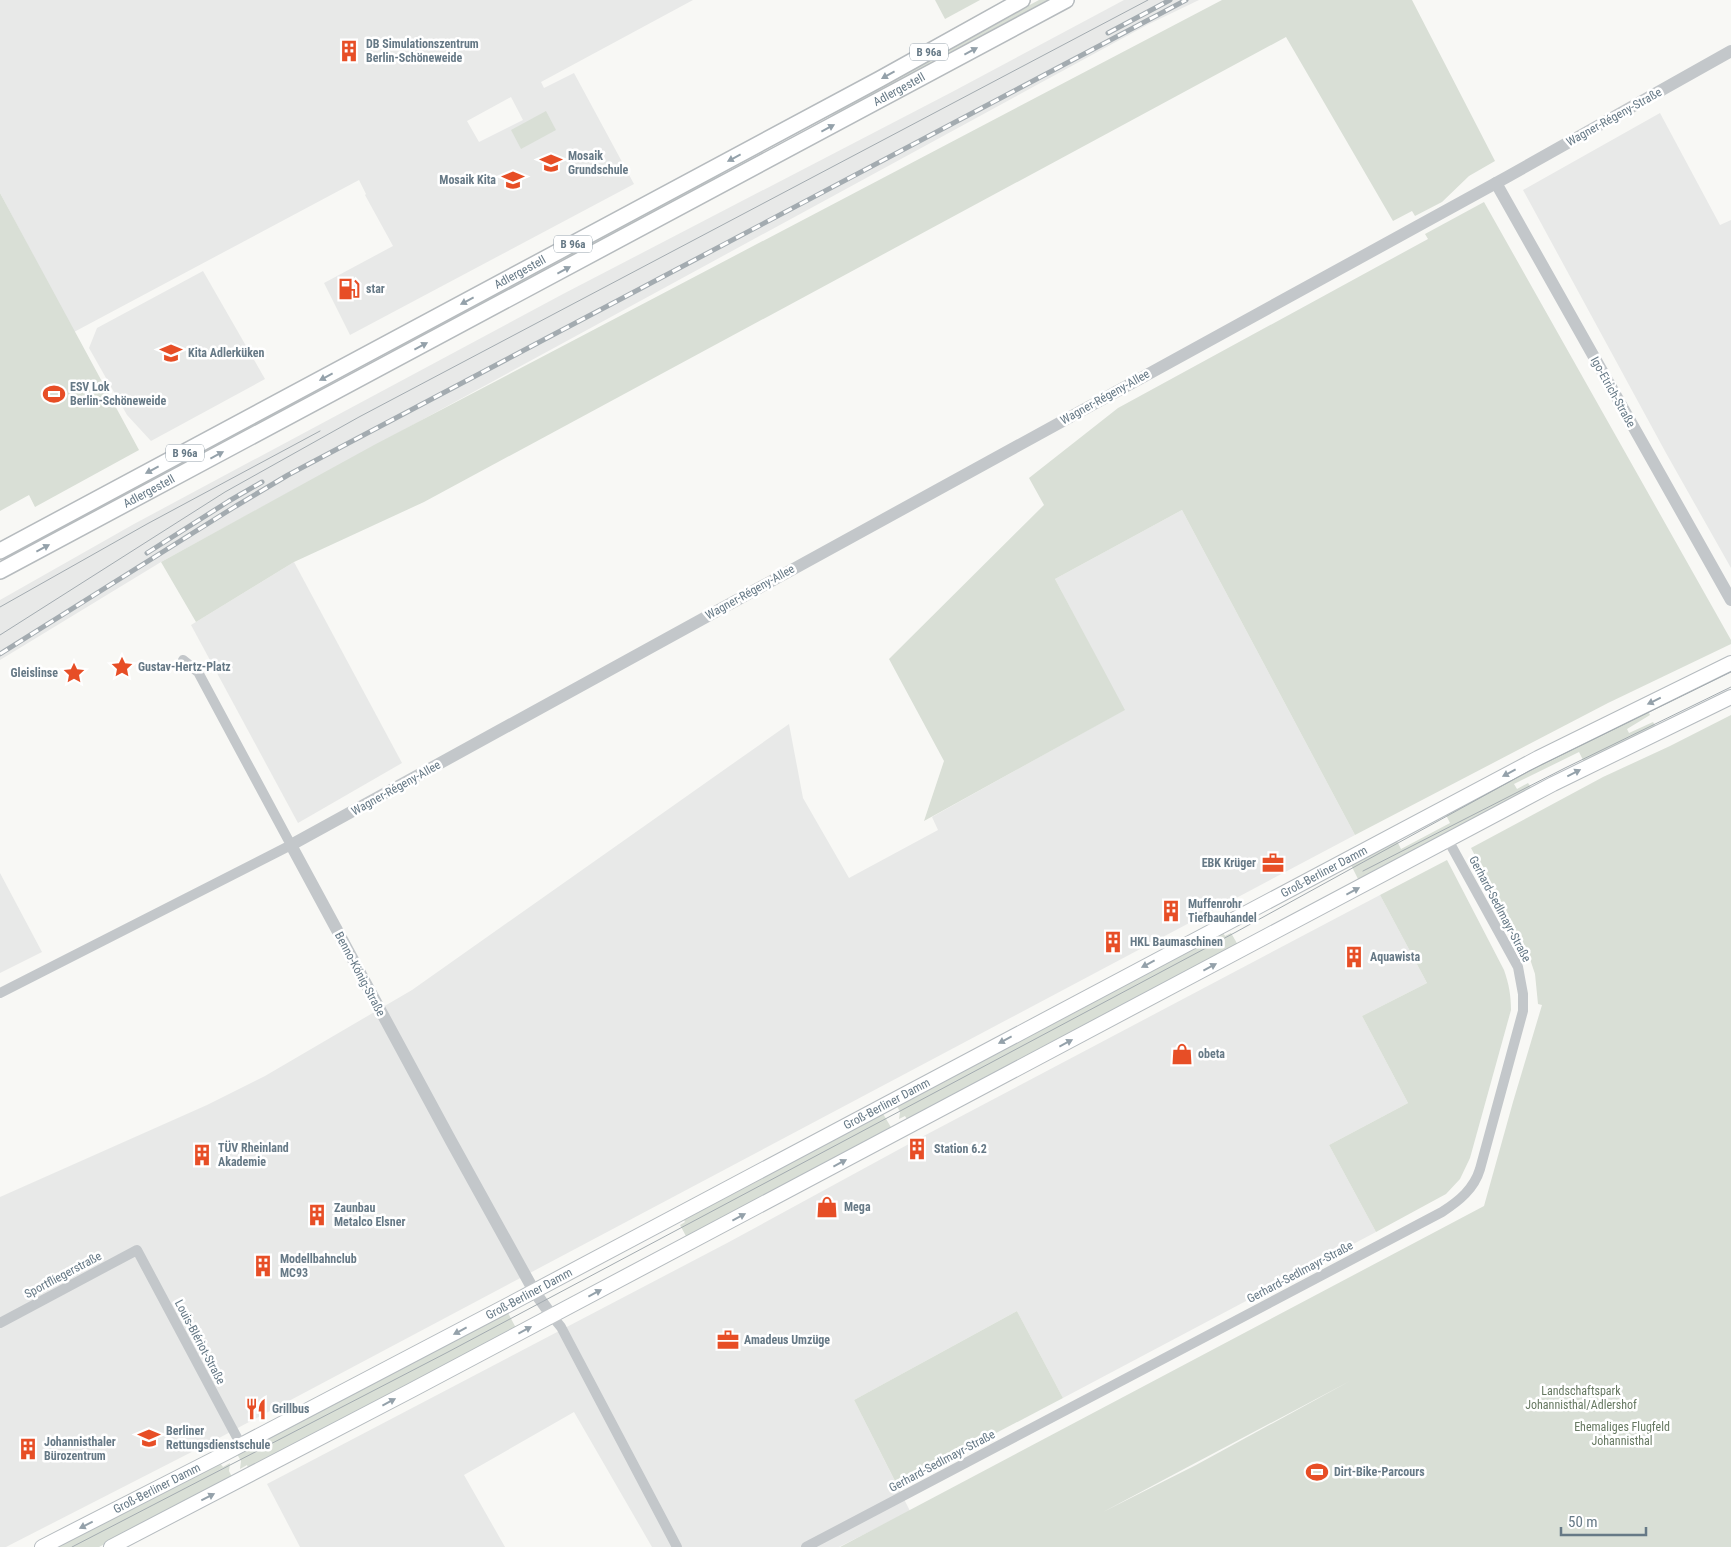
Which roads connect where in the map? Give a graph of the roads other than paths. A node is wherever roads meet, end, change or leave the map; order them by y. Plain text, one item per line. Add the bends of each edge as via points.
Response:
1 (1022, 0) edge
2 (1066, 0) edge
3 (1731, 50) edge
4 (777, 135) junction
5 (785, 151) junction
6 (1496, 183) junction
7 (369, 354) junction
8 (378, 369) junction
9 (0, 551) edge
10 (0, 571) edge
11 (1731, 600) edge
12 (183, 660) dead end
13 (1731, 663) edge
14 (1731, 697) edge
15 (1448, 840) junction
16 (291, 845) junction
17 (0, 993) edge
18 (137, 1250) joint
19 (534, 1291) junction
20 (552, 1316) junction
21 (0, 1323) edge
22 (241, 1445) junction
23 (42, 1547) edge
24 (111, 1547) edge
25 (677, 1547) edge
26 (806, 1547) edge

1 -> 4 main road, Adlergestell / B 96a
5 -> 2 main road, Adlergestell / B 96a
3 - 6 street, Wagner-Régeny-Straße
4 - 5 main road
4 -> 7 main road, Adlergestell / B 96a
8 -> 5 main road, Adlergestell / B 96a
6 - 11 street, Igo-Etrich-Straße
6 - 16 street, Wagner-Régeny-Allee
7 - 8 main road
7 -> 9 main road, Adlergestell / B 96a
10 -> 8 main road, Adlergestell / B 96a
12 - 16 street, Benno-König-Straße via 198,672
13 -> 19 main road, Groß-Berliner Damm via 1538,758
15 -> 14 main road via 1603,758
20 -> 15 main road
15 - 26 street, Gerhard-Sedlmayr-Straße via 1518,967 1524,994 1523,1010 1480,1169 1466,1193 1442,1212
16 - 17 street, Wagner-Régeny-Allee
16 - 19 street, Benno-König-Straße
18 - 21 street, Sportfliegerstraße
18 - 22 street, Louis-Blériot-Straße
19 - 20 street, Benno-König-Straße
19 -> 22 main road, Groß-Berliner Damm
24 -> 20 main road
20 - 25 street via 561,1327
22 -> 23 main road, Groß-Berliner Damm

